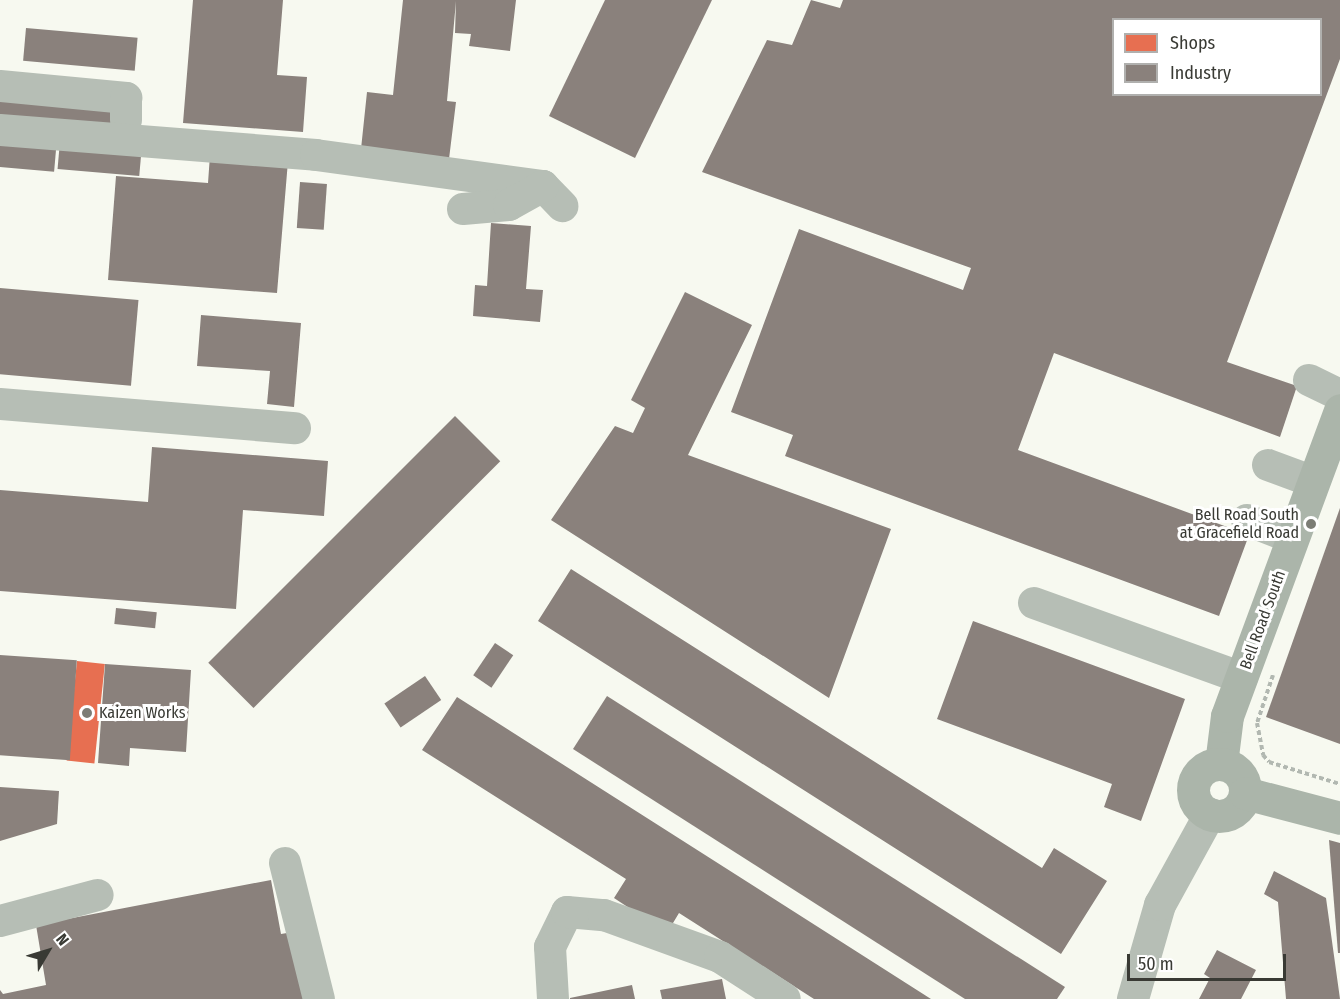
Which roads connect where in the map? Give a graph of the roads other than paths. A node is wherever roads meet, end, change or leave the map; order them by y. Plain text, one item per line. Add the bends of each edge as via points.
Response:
1 (0, 86) edge
2 (126, 120) dead end
3 (0, 130) edge
4 (463, 209) dead end
5 (1309, 380) dead end
6 (1340, 395) edge
7 (0, 404) edge
8 (1340, 410) edge
9 (295, 428) dead end
10 (1268, 465) dead end
11 (1314, 482) junction
12 (1247, 520) dead end
13 (1293, 538) junction
14 (1034, 603) dead end
15 (1242, 678) junction
16 (1221, 764) junction
17 (1245, 793) junction
18 (1210, 814) junction
19 (1340, 818) edge
20 (285, 863) dead end
21 (98, 895) dead end
22 (0, 921) edge
23 (319, 999) edge
24 (553, 999) edge
25 (785, 999) edge
26 (1133, 999) edge

1 - 2 street via 126,98
3 - 4 street via 316,154 553,196
5 - 6 street
7 - 9 street
8 - 11 main road, Bell Road South
10 - 11 street
11 - 13 main road, Bell Road South
12 - 13 street
13 - 15 main road, Bell Road South
14 - 15 street
15 - 16 main road, Bell Road South via 1227,716
16 - 17 main road via 1239,774
16 - 18 main road via 1204,769 1194,784 1196,802
17 - 18 main road via 1236,809 1219,816
17 - 19 main road
18 - 26 street via 1160,904
20 - 23 street
21 - 22 street
24 - 25 street via 550,947 567,912 604,915 720,957

